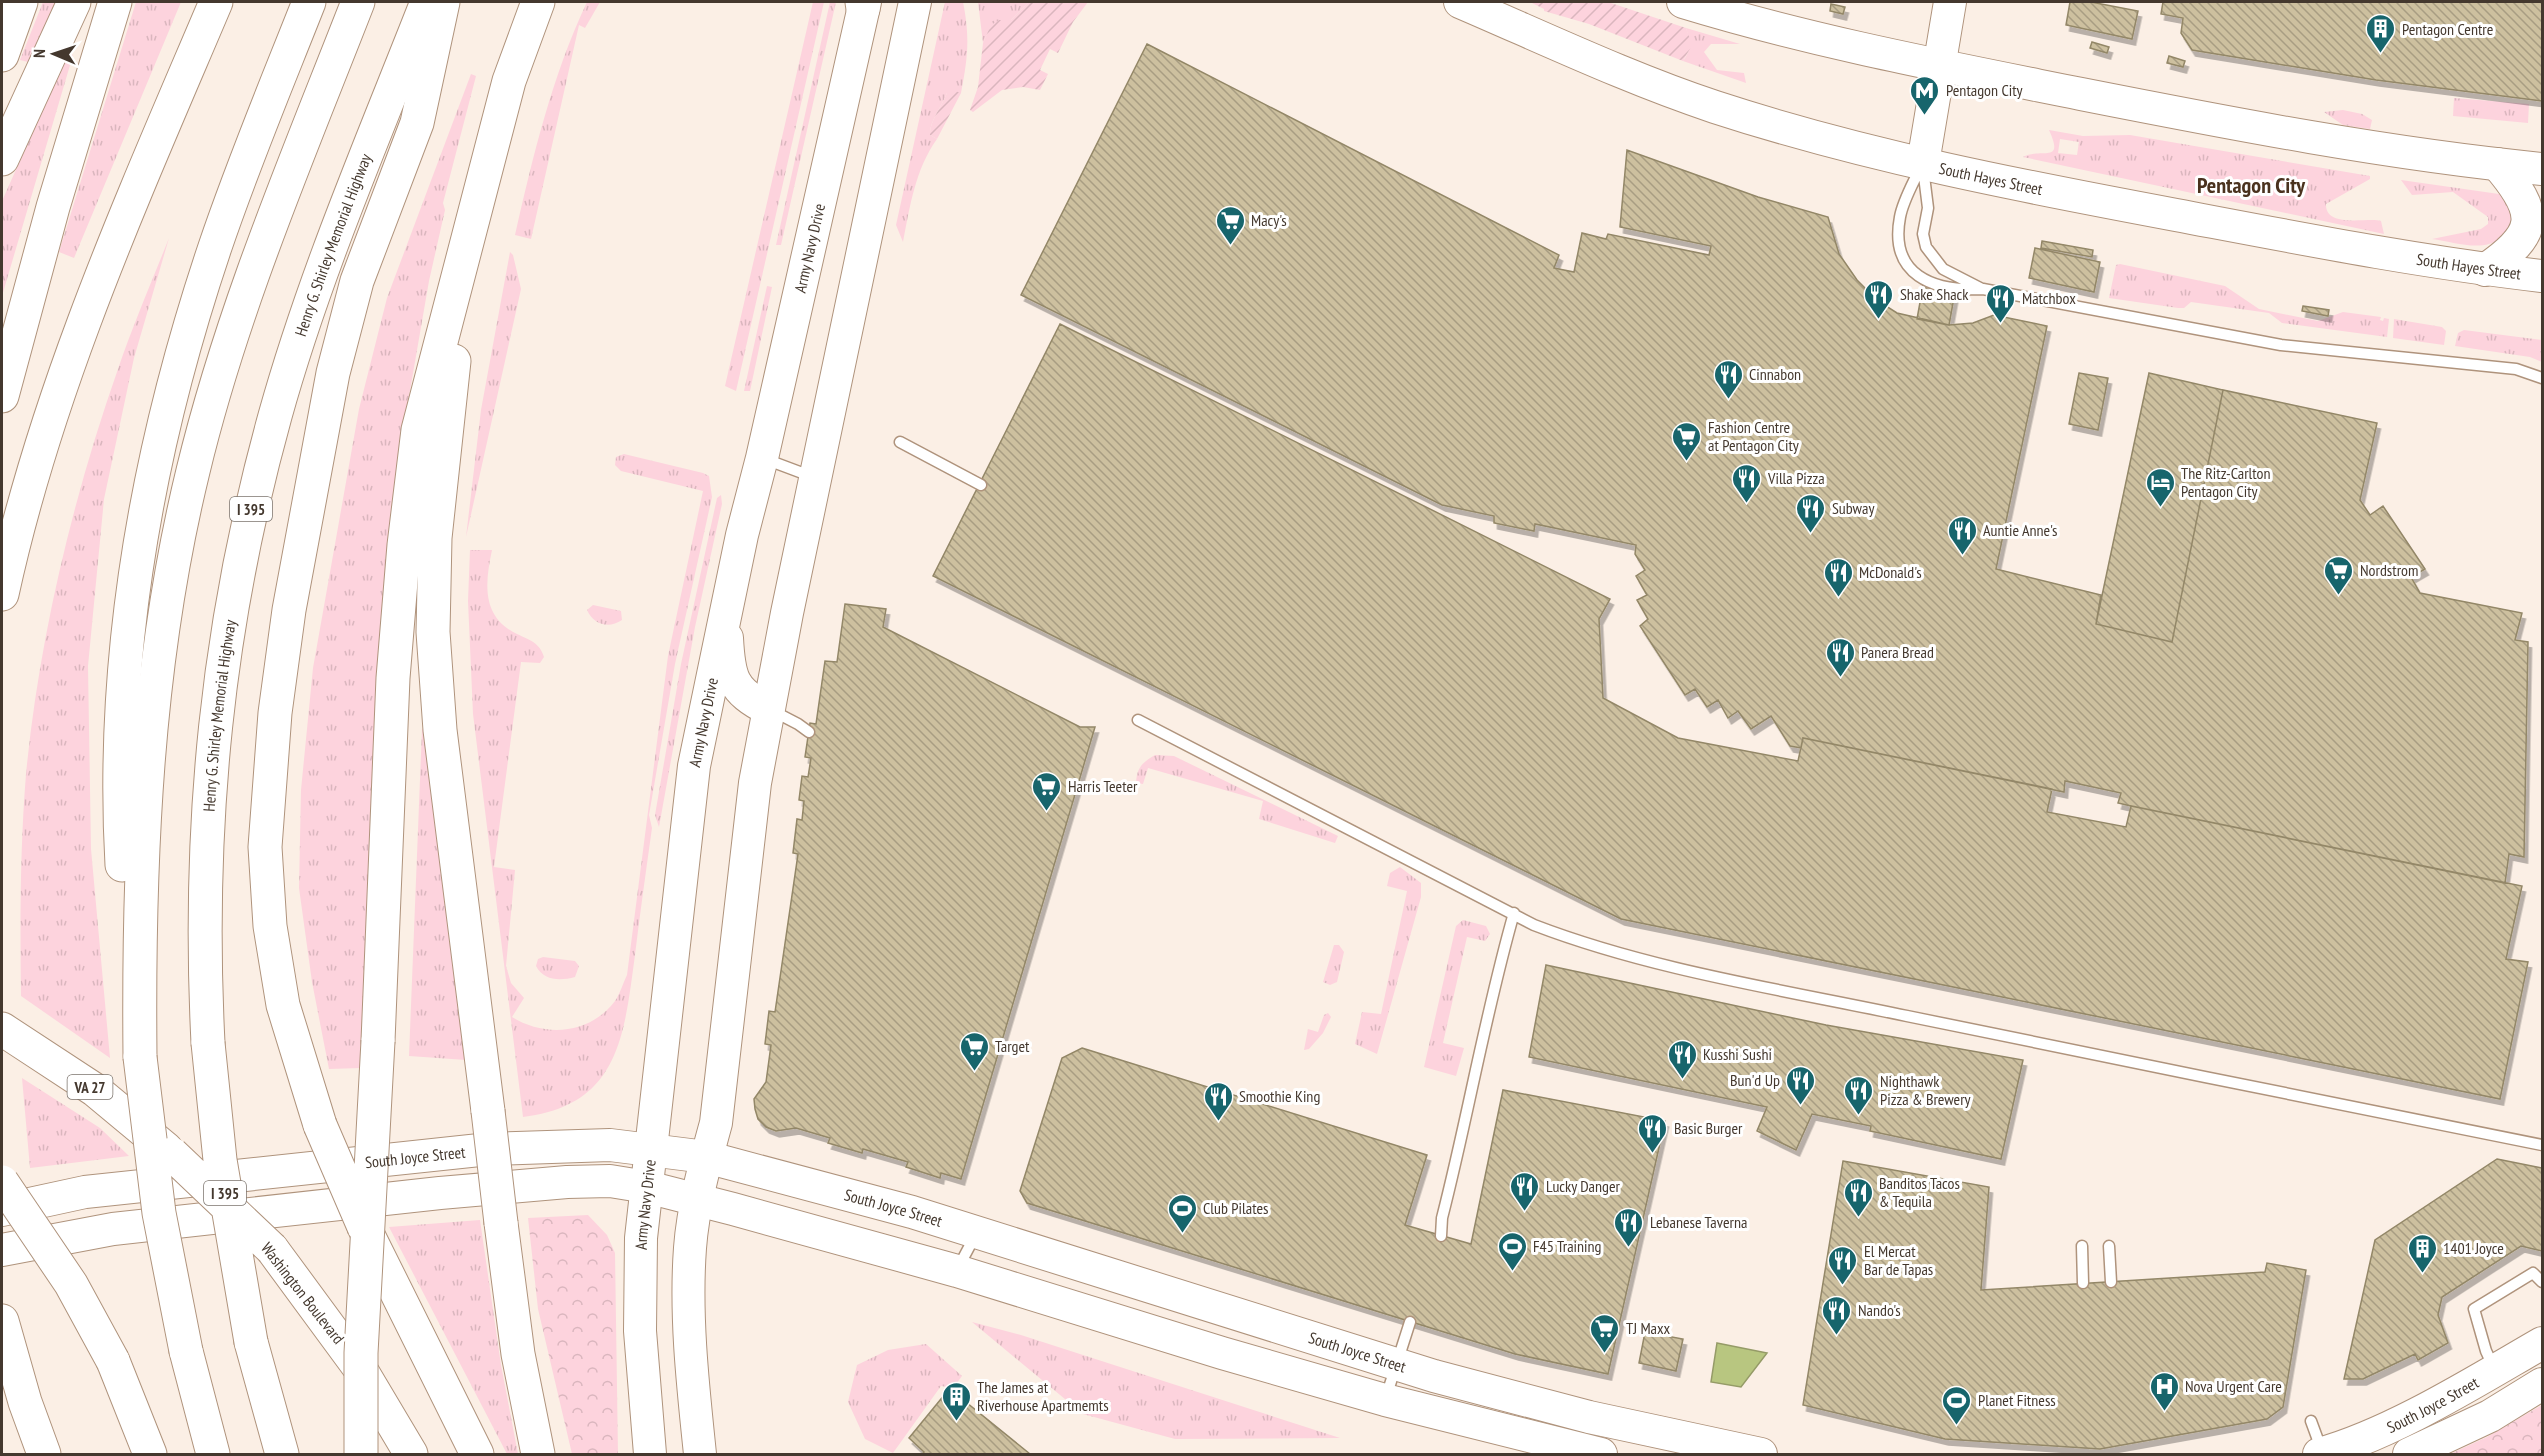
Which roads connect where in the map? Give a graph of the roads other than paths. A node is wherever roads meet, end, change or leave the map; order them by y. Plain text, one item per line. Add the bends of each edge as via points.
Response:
1 (21, 2) edge
2 (74, 2) edge
3 (114, 2) edge
4 (216, 2) edge
5 (309, 2) edge
6 (358, 2) edge
7 (427, 2) edge
8 (443, 2) edge
9 (538, 2) edge
10 (915, 2) edge
11 (1460, 2) edge
12 (1683, 2) edge
13 (1950, 2) edge
14 (863, 4) edge
15 (2, 55) edge
16 (1937, 66) junction
17 (2, 159) edge
18 (1923, 163) junction
19 (2497, 164) junction
20 (2542, 169) edge
21 (465, 257) junction
22 (2485, 270) junction
23 (2542, 276) edge
24 (1983, 289) junction
25 (2542, 378) edge
26 (2, 396) edge
27 (900, 442) dead end
28 (762, 458) junction
29 (816, 478) junction
30 (981, 485) dead end
31 (2, 594) edge
32 (726, 607) junction
33 (768, 709) junction
34 (1138, 720) dead end
35 (809, 732) dead end
36 (1514, 913) junction
37 (2, 1029) edge
38 (140, 1057) junction
39 (2542, 1145) edge
40 (651, 1150) junction
41 (706, 1157) junction
42 (2, 1182) edge
43 (646, 1187) junction
44 (698, 1200) junction
45 (2, 1210) edge
46 (976, 1233) junction
47 (1442, 1236) dead end
48 (2082, 1246) dead end
49 (2109, 1246) dead end
50 (2, 1250) edge
51 (957, 1271) junction
52 (2111, 1282) dead end
53 (2542, 1282) edge
54 (2083, 1283) dead end
55 (1410, 1322) dead end
56 (2, 1323) edge
57 (2542, 1343) edge
58 (1396, 1364) junction
59 (2495, 1370) junction
60 (2542, 1384) edge
61 (1385, 1400) junction
62 (389, 1418) junction
63 (2311, 1421) dead end
64 (2322, 1454) edge
65 (44, 1455) edge
66 (150, 1455) edge
67 (213, 1455) edge
68 (282, 1455) edge
69 (361, 1455) edge
70 (403, 1455) edge
71 (411, 1455) edge
72 (477, 1455) edge
73 (538, 1455) edge
74 (650, 1455) edge
75 (700, 1455) edge
76 (1601, 1455) edge
77 (1761, 1455) edge
78 (2409, 1455) edge

1 - 15 highway
2 - 17 highway
3 - 26 highway via 52,207
4 - 31 highway via 72,353 28,487
5 - 38 highway via 231,202 195,309 161,434 139,547 123,679 118,769 123,892
6 - 38 highway via 233,329 193,470 177,543 155,684 143,818
7 - 68 highway, Henry G. Shirley Memorial Highway / I 395, bridge via 306,318 275,414 242,550 220,681 206,820 204,941 208,1043 220,1160 251,1342
8 - 72 highway, bridge via 417,123 357,281 335,362 289,610 275,713 265,847 270,926 283,1005 320,1125 364,1227
9 - 21 highway via 509,81
10 - 29 main road
11 - 18 main road, South Hayes Street via 1614,69 1715,107
12 - 16 main road via 1865,52
13 - 16 main road
14 - 28 main road, Army Navy Drive
16 - 18 main road
16 - 19 main road via 2194,117
18 - 22 main road, South Hayes Street via 2082,197
18 - 24 lane via 1928,208 1923,234 1926,247 1943,269
18 - 24 lane via 1900,215 1899,251 1904,263 1939,286 1959,291
19 - 20 main road
19 - 22 main road via 2517,187 2527,221 2519,243
21 - 69 highway, bridge via 418,430 404,544 393,678 361,1353
21 - 73 highway, bridge via 439,493 432,584 433,632 440,730 501,1223
22 - 23 main road, South Hayes Street
24 - 25 lane via 2281,345 2516,369
27 - 30 lane
28 - 29 lane
28 - 32 main road, Army Navy Drive
29 - 33 main road
32 - 33 main road via 732,676 746,698
32 - 40 main road, Army Navy Drive via 694,766
33 - 35 lane
33 - 41 main road via 742,873 716,1123
34 - 36 lane
36 - 39 lane via 1574,940 1706,973
36 - 47 lane via 1442,1218
37 - 62 highway, Washington Boulevard / VA 27, bridge via 95,1090 172,1154 272,1249 337,1335
38 - 67 highway, bridge via 159,1213 186,1352
40 - 41 main road, South Joyce Street
40 - 43 main road, Army Navy Drive
40 - 45 main road, South Joyce Street via 610,1145 489,1149 85,1192
41 - 44 main road
41 - 46 main road, South Joyce Street
42 - 66 highway, bridge via 71,1284 112,1361
43 - 44 main road
43 - 50 main road via 567,1182 440,1193 113,1229
43 - 74 main road, Army Navy Drive via 639,1298
44 - 51 main road
44 - 75 main road via 690,1248 692,1368
46 - 51 lane
46 - 58 main road, South Joyce Street
48 - 54 lane
49 - 52 lane
51 - 61 main road
53 - 59 lane via 2533,1273 2475,1309
55 - 58 lane
56 - 65 highway
57 - 59 main road, South Joyce Street
58 - 61 lane
58 - 77 main road, South Joyce Street via 1589,1417
59 - 64 main road, South Joyce Street via 2436,1403
60 - 78 main road via 2490,1416
61 - 76 main road
62 - 70 highway, VA 27
62 - 71 highway
63 - 64 lane

